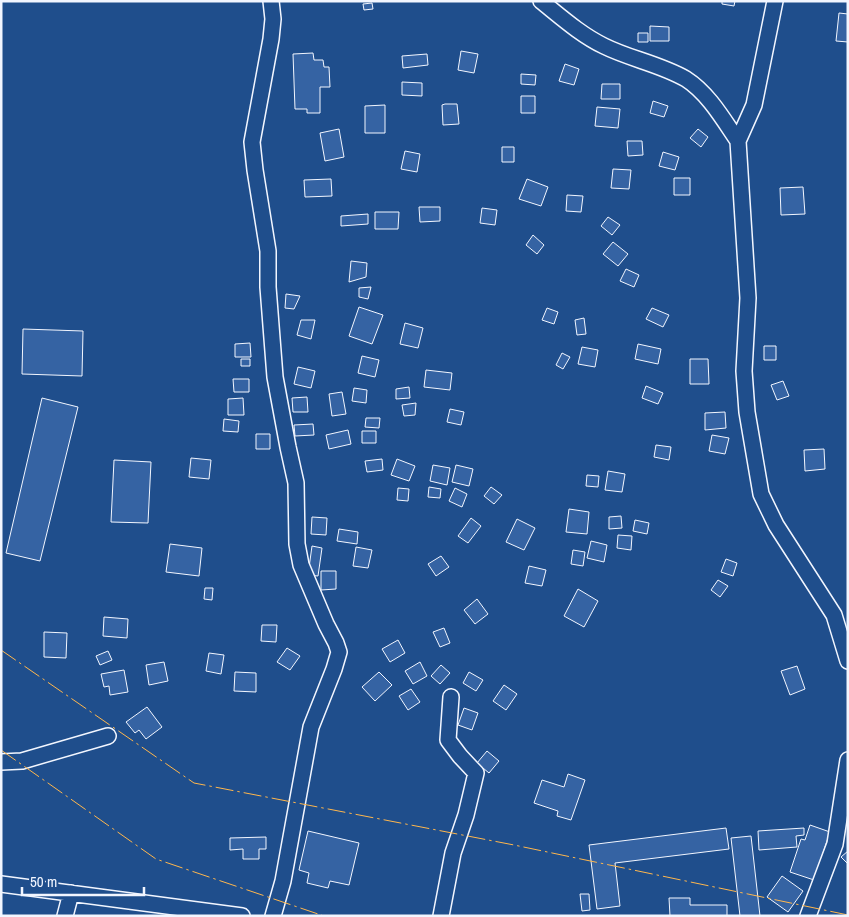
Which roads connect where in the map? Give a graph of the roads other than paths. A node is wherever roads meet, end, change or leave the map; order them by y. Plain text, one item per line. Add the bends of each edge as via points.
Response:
1 (271, 1) edge
2 (541, 1) edge
3 (775, 1) edge
4 (738, 141) junction
5 (848, 661) edge
6 (451, 697) dead end
7 (108, 736) dead end
8 (848, 760) edge
9 (1, 762) edge
10 (1, 884) edge
11 (71, 893) junction
12 (65, 916) edge
13 (242, 916) edge
14 (273, 916) edge
15 (441, 916) edge
16 (808, 916) edge

1 - 14 street via 271,39 252,142 268,251 275,377 296,483 297,544 301,565 338,652 311,727 283,881
2 - 4 street via 599,43 687,80 710,101
3 - 4 street via 754,105
4 - 5 street via 748,298 744,371 746,404 762,494 776,525 834,615
6 - 15 street via 448,740 476,773 453,853
7 - 9 street via 22,760
8 - 16 street via 835,844
10 - 11 street
11 - 12 street
11 - 13 street

